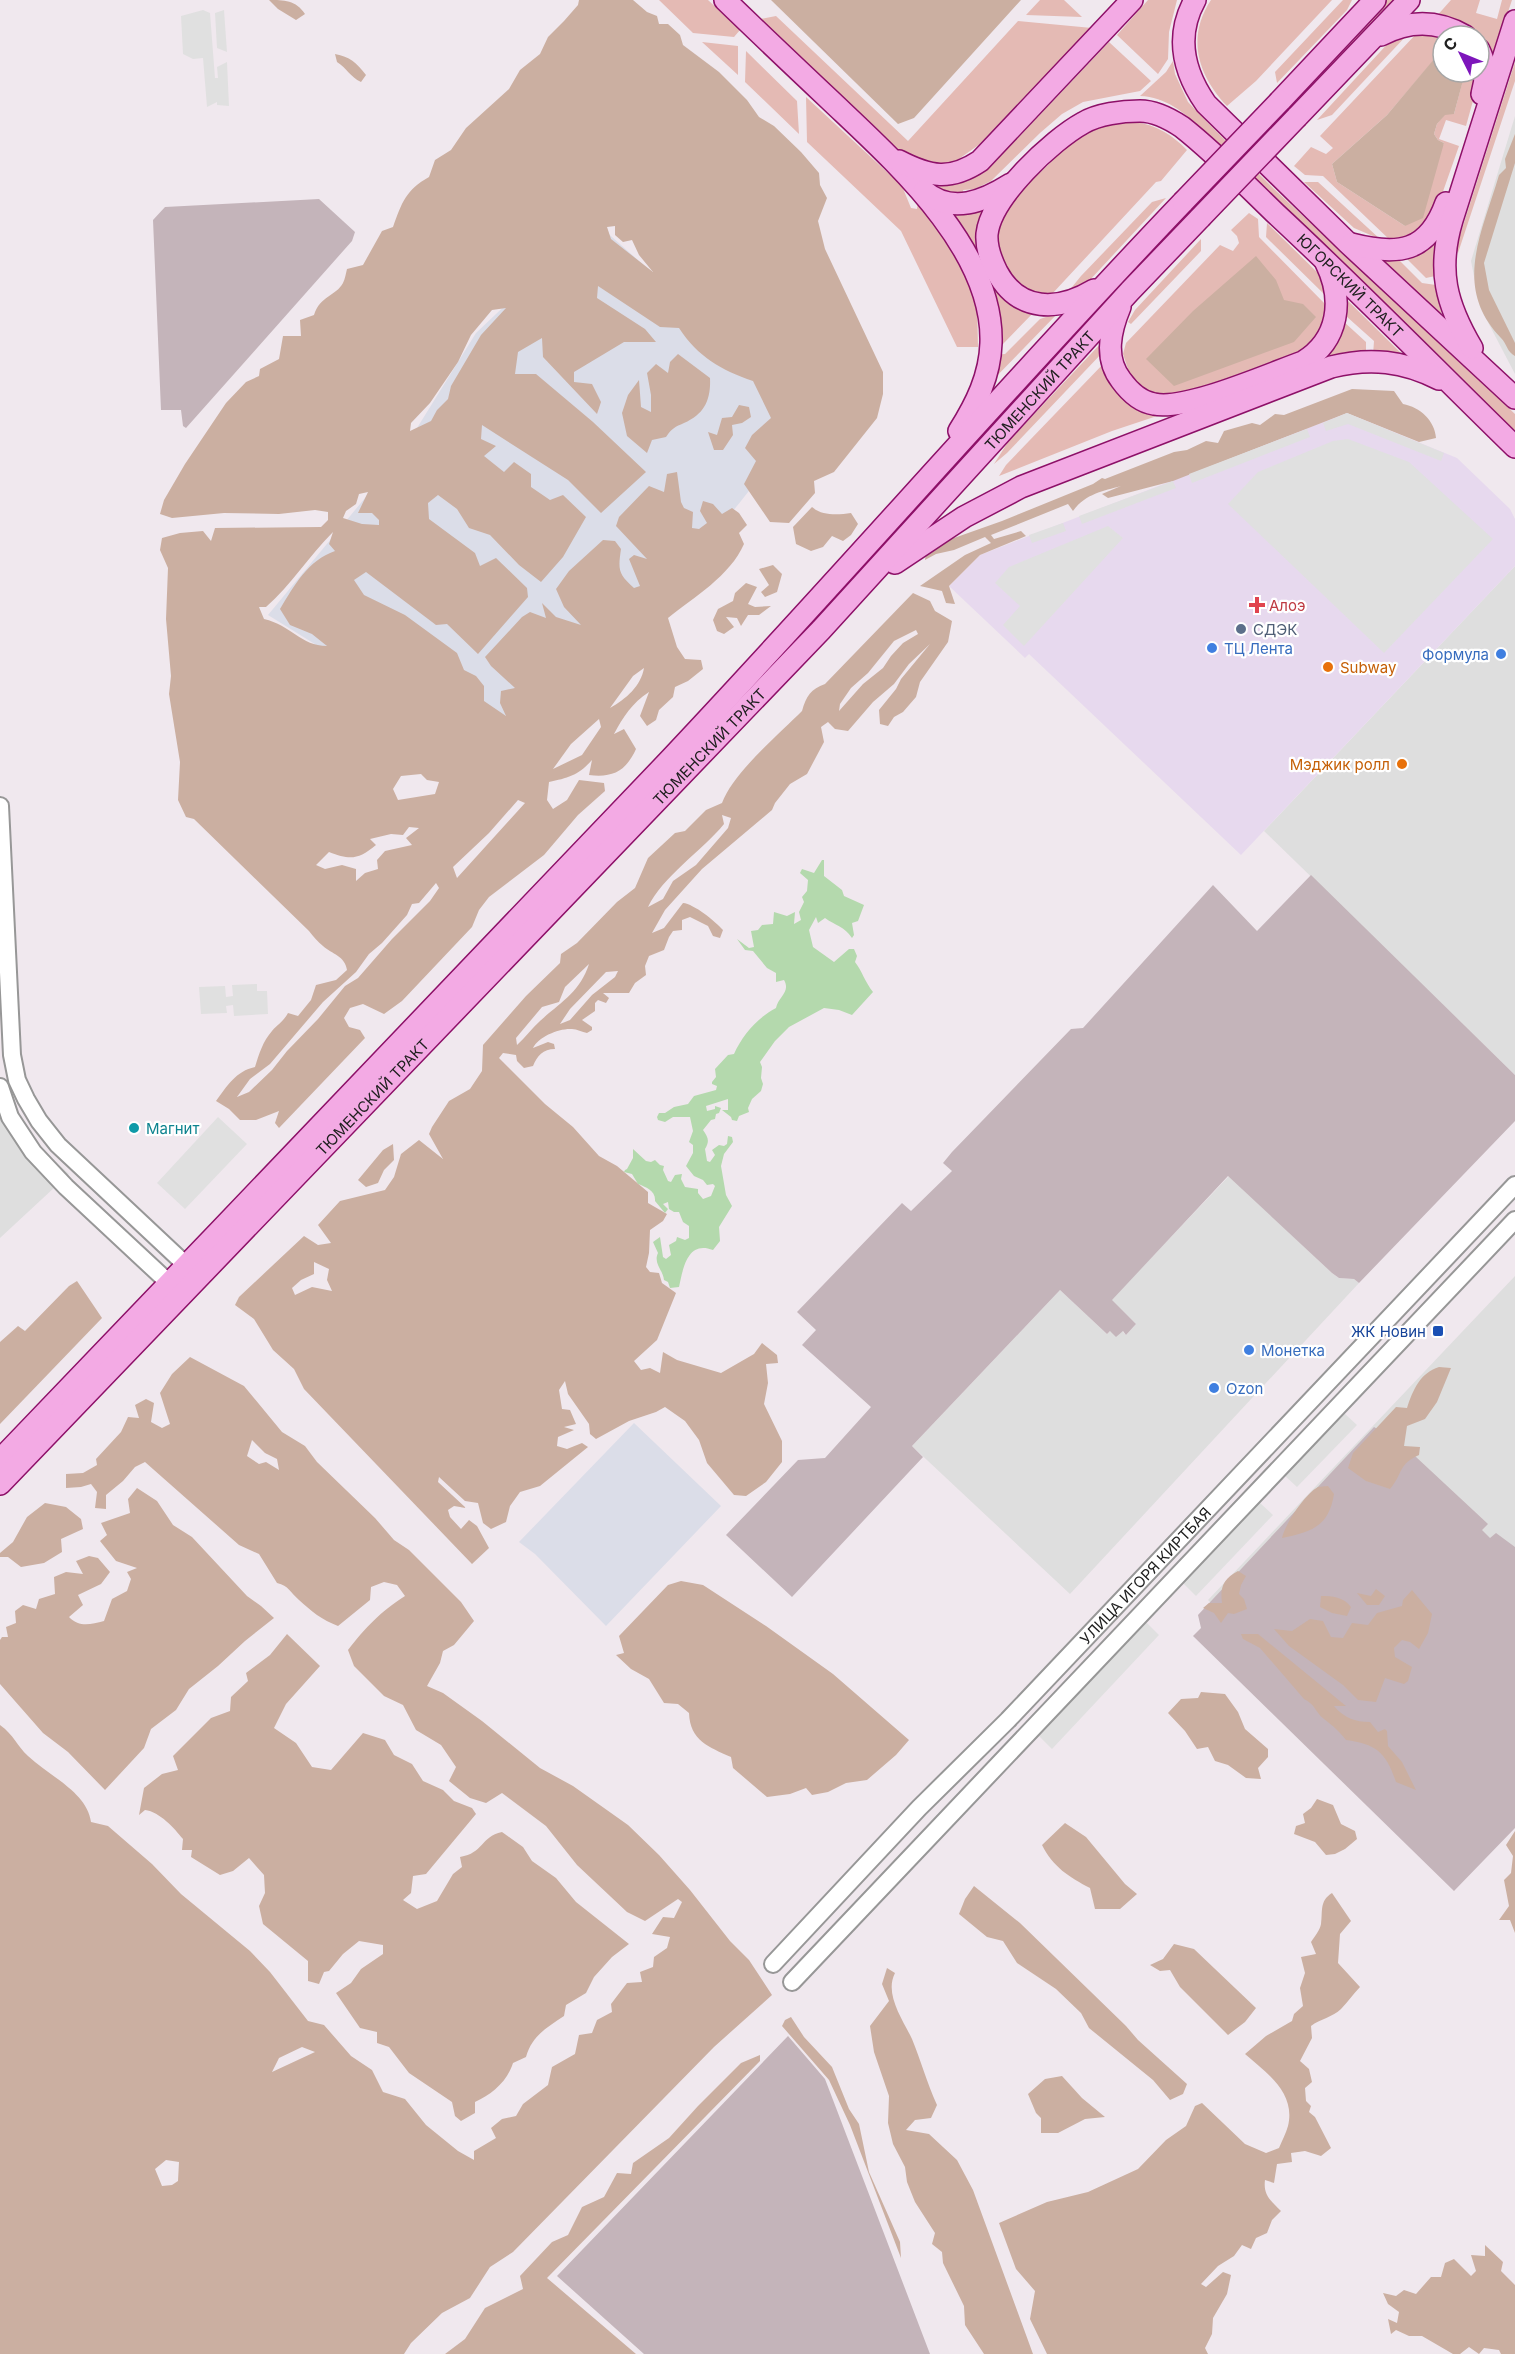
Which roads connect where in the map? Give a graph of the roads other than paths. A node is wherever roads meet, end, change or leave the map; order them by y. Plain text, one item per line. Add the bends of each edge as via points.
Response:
1 (725, 0) edge
2 (1132, 0) edge
3 (1195, 0) edge
4 (1360, 0) edge
5 (1375, 0) edge
6 (1409, 0) edge
7 (1515, 21) edge
8 (1432, 24) edge
9 (1347, 29) junction
10 (1370, 41) junction
11 (1485, 84) edge
12 (888, 155) junction
13 (1019, 178) junction
14 (912, 181) junction
15 (1348, 243) junction
16 (1323, 257) junction
17 (1113, 275) junction
18 (1130, 291) junction
19 (1452, 386) junction
20 (1508, 391) edge
21 (1515, 447) edge
22 (927, 479) junction
23 (821, 630) junction
24 (0, 806) edge
25 (0, 1087) edge
26 (1515, 1185) edge
27 (1515, 1220) edge
28 (186, 1265) junction
29 (169, 1283) junction
30 (0, 1460) edge
31 (0, 1484) edge
32 (773, 1964) dead end
33 (792, 1982) dead end

1 - 12 main road
2 - 12 main road via 970,168 935,176
3 - 15 main road, ЮГОРСКИЙ ТРАКТ via 1184,32 1183,53 1194,87 1206,104
4 - 9 main road
5 - 9 main road, ТЮМЕНСКИЙ ТРАКТ
6 - 10 main road, ТЮМЕНСКИЙ ТРАКТ
7 - 20 main road via 1445,251 1446,288 1456,320 1475,353
8 - 10 main road via 1408,24
9 - 17 main road, ТЮМЕНСКИЙ ТРАКТ, bridge
10 - 18 main road, ТЮМЕНСКИЙ ТРАКТ, bridge
11 - 15 main road via 1439,222 1429,234 1417,243 1392,251
12 - 14 main road
13 - 14 main road via 981,200 961,204 930,196
13 - 16 main road, ЮГОРСКИЙ ТРАКТ via 1084,122 1141,111 1164,116 1180,126
13 - 17 main road via 999,205 987,231 991,261 1013,294 1041,305 1060,305 1093,291
14 - 22 main road via 970,260 984,293 991,342 981,392
15 - 20 main road, ЮГОРСКИЙ ТРАКТ
16 - 18 main road via 1335,288 1337,311 1335,324 1314,355 1187,403 1153,404 1137,397 1118,376 1109,350 1115,320
16 - 19 main road, ЮГОРСКИЙ ТРАКТ
17 - 22 main road, ТЮМЕНСКИЙ ТРАКТ
18 - 23 main road, ТЮМЕНСКИЙ ТРАКТ
19 - 21 main road, ЮГОРСКИЙ ТРАКТ
19 - 23 main road via 1425,372 1386,361 1331,366 994,500 880,574
22 - 28 main road, ТЮМЕНСКИЙ ТРАКТ via 660,770
23 - 31 main road, ТЮМЕНСКИЙ ТРАКТ
24 - 28 street via 12,1055 17,1080 39,1121 58,1144
25 - 29 street via 10,1117 33,1152
26 - 32 street, УЛИЦА ИГОРЯ КИРТБАЯ
27 - 33 street, УЛИЦА ИГОРЯ КИРТБАЯ
28 - 29 main road, ТЮМЕНСКИЙ ТРАКТ
29 - 30 main road, ТЮМЕНСКИЙ ТРАКТ

